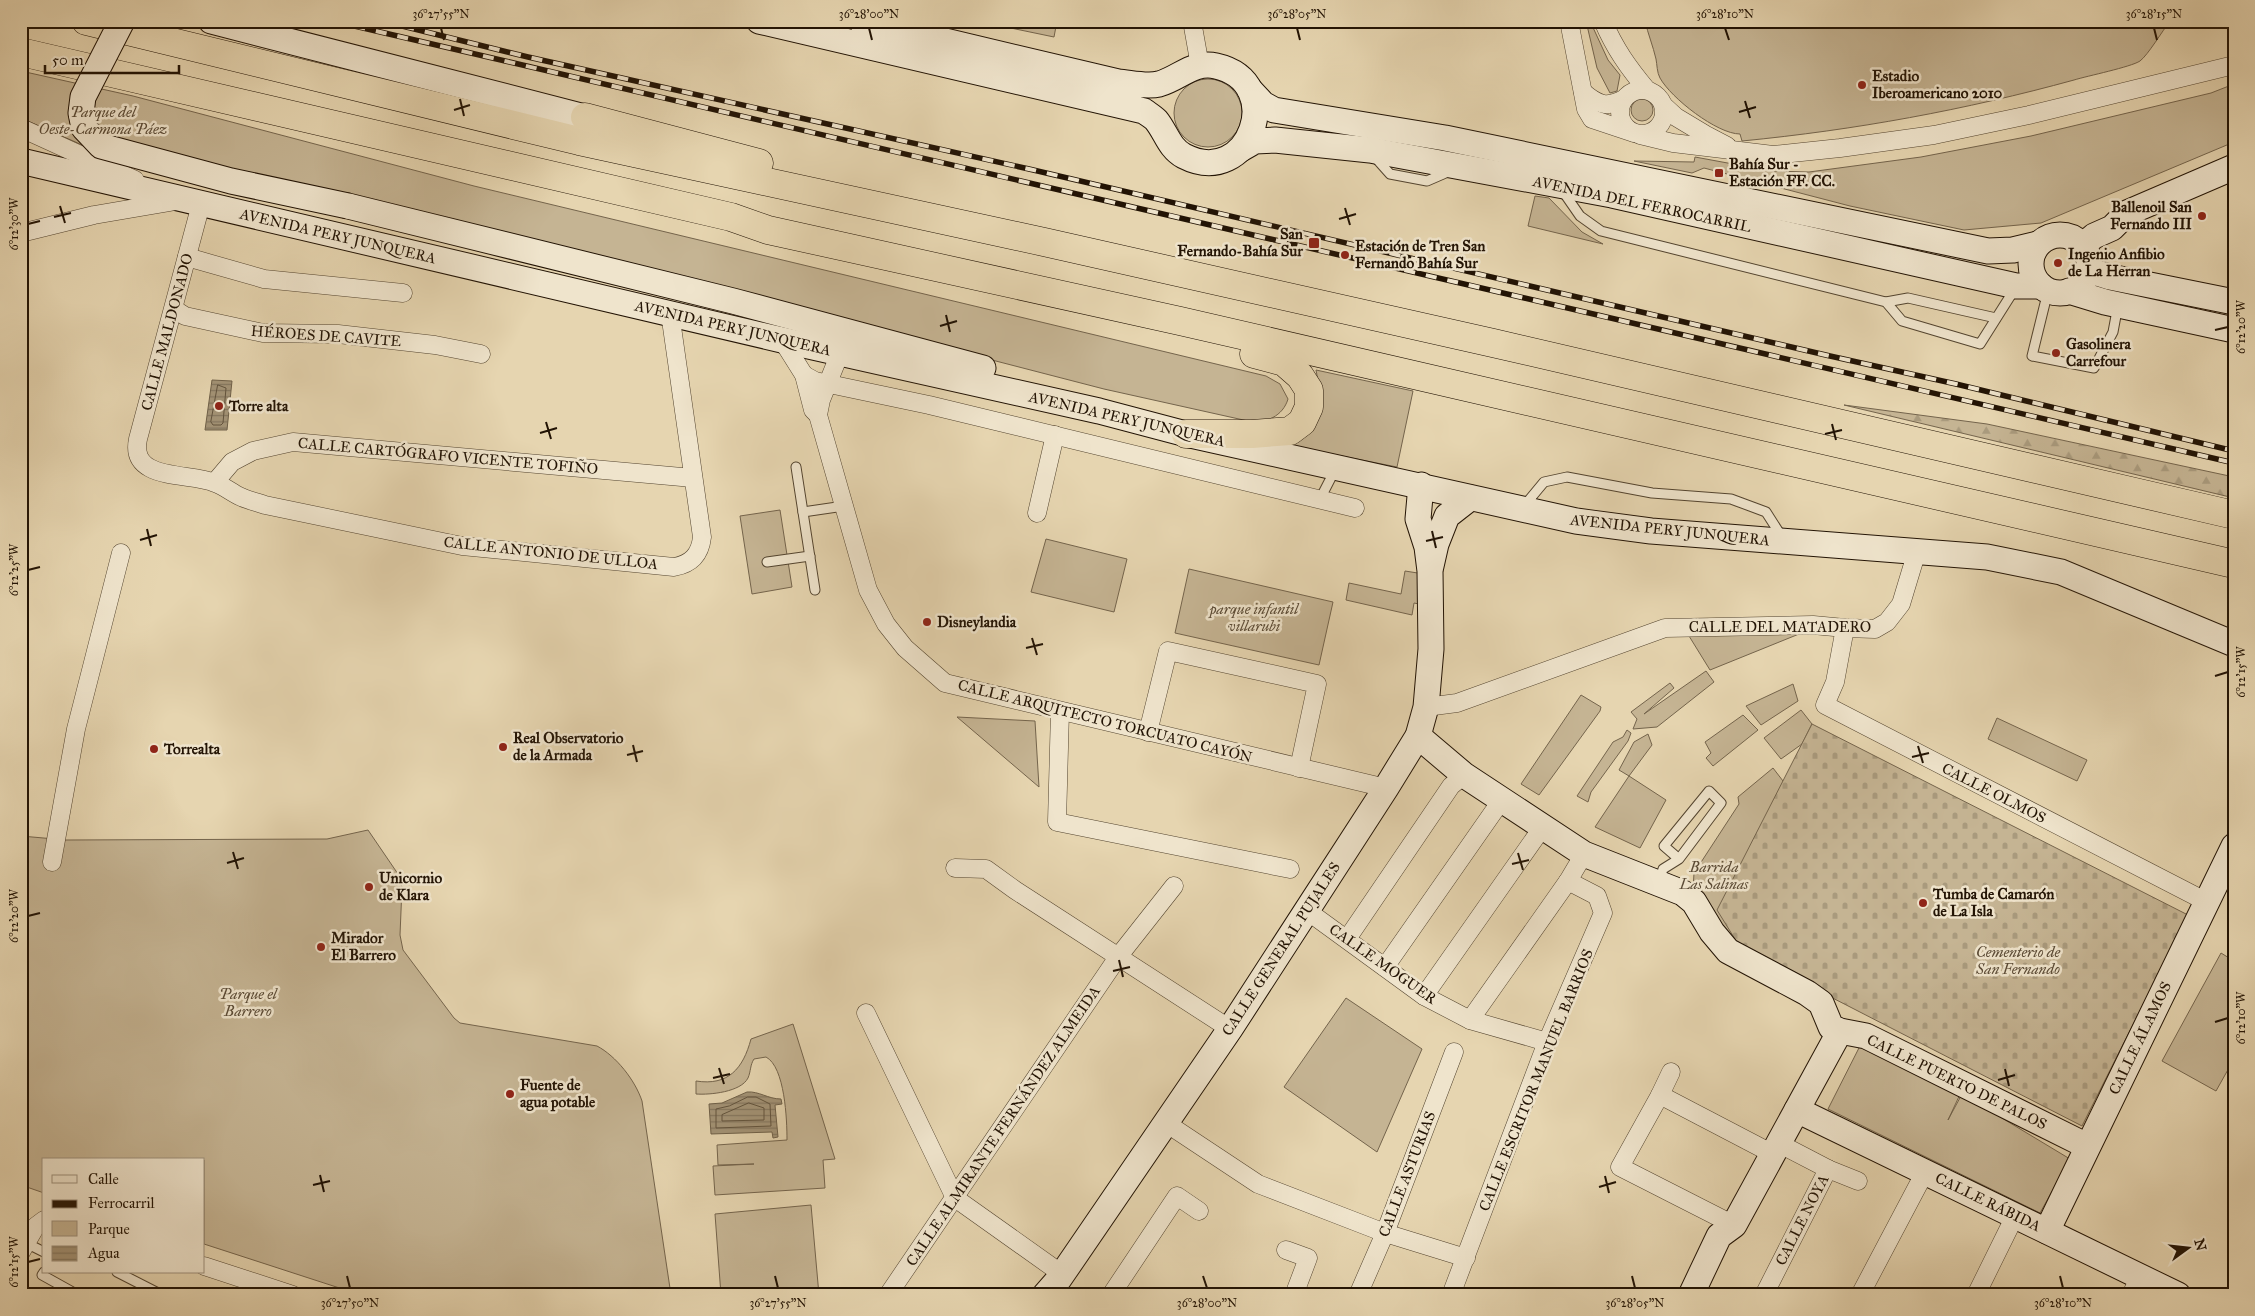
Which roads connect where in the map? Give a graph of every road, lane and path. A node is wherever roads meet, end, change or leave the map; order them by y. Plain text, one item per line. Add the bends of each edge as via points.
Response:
1 (86, 21) edge
2 (122, 21) edge
3 (211, 21) edge
4 (758, 21) edge
5 (860, 21) edge
6 (1192, 21) edge
7 (1569, 21) edge
8 (1603, 21) edge
9 (21, 52) edge
10 (2234, 65) edge
11 (1200, 66) junction
12 (1175, 77) junction
13 (1250, 90) junction
14 (1647, 90) junction
15 (1583, 92) junction
16 (1624, 99) junction
17 (1664, 106) junction
18 (585, 117) joint
19 (21, 128) edge
20 (1162, 131) junction
21 (1637, 134) junction
22 (1241, 149) junction
23 (1732, 149) junction
24 (21, 161) edge
25 (2234, 167) edge
26 (1560, 186) junction
27 (191, 202) junction
28 (882, 208) junction
29 (2127, 213) junction
30 (21, 233) edge
31 (2063, 235) junction
32 (2038, 244) junction
33 (187, 257) junction
34 (2086, 260) junction
35 (2016, 286) junction
36 (2053, 290) junction
37 (403, 293) dead end
38 (1886, 302) junction
39 (2234, 302) edge
40 (2118, 305) junction
41 (174, 309) junction
42 (670, 313) junction
43 (1996, 318) junction
44 (1180, 321) junction
45 (2234, 330) edge
46 (782, 340) junction
47 (840, 352) junction
48 (481, 354) dead end
49 (804, 375) junction
50 (828, 383) junction
51 (1099, 411) junction
52 (818, 415) junction
53 (1186, 434) junction
54 (1055, 435) junction
55 (140, 460) joint
56 (796, 467) dead end
57 (1336, 468) junction
58 (1376, 476) junction
59 (693, 478) junction
60 (215, 482) junction
61 (1429, 488) junction
62 (1470, 498) junction
63 (1320, 500) junction
64 (844, 506) junction
65 (1355, 508) dead end
66 (1521, 509) junction
67 (803, 512) junction
68 (1037, 513) dead end
69 (2234, 515) edge
70 (1418, 520) junction
71 (1785, 542) junction
72 (1436, 544) junction
73 (1917, 550) junction
74 (122, 554) dead end
75 (810, 556) junction
76 (767, 562) dead end
77 (2234, 564) edge
78 (1430, 571) junction
79 (815, 590) dead end
80 (1845, 628) junction
81 (2234, 644) edge
82 (1426, 707) junction
83 (1060, 711) junction
84 (1148, 732) junction
85 (1418, 736) junction
86 (1298, 768) junction
87 (1464, 775) junction
88 (1386, 788) junction
89 (1501, 800) junction
90 (1542, 828) junction
91 (2234, 846) edge
92 (1584, 854) junction
93 (1678, 859) junction
94 (52, 862) dead end
95 (955, 868) dead end
96 (1290, 869) dead end
97 (1568, 881) junction
98 (1658, 882) junction
99 (1174, 886) dead end
100 (2207, 902) junction
101 (1306, 910) junction
102 (1347, 939) junction
103 (1118, 957) junction
104 (1385, 967) junction
105 (1424, 996) junction
106 (866, 1013) dead end
107 (1470, 1020) junction
108 (1230, 1029) junction
109 (1840, 1031) junction
110 (1547, 1042) junction
111 (1454, 1052) dead end
112 (1671, 1072) dead end
113 (1660, 1095) junction
114 (1797, 1110) junction
115 (1166, 1123) junction
116 (2087, 1146) junction
117 (1776, 1149) junction
118 (1828, 1169) junction
119 (1924, 1172) junction
120 (1858, 1181) dead end
121 (955, 1198) junction
122 (1199, 1212) dead end
123 (2015, 1216) junction
124 (42, 1222) edge
125 (1734, 1225) junction
126 (2047, 1231) junction
127 (1385, 1233) junction
128 (24, 1248) edge
129 (1286, 1250) dead end
130 (42, 1252) edge
131 (1466, 1258) junction
132 (205, 1266) edge
133 (43, 1274) edge
134 (121, 1274) edge
135 (2135, 1285) edge
136 (1055, 1286) edge
137 (1693, 1294) edge
138 (78, 1295) edge
139 (162, 1295) edge
140 (293, 1295) edge
141 (888, 1295) edge
142 (1111, 1295) edge
143 (1294, 1295) edge
144 (1358, 1295) edge
145 (1451, 1295) edge
146 (1764, 1295) edge
147 (1860, 1295) edge
148 (1976, 1295) edge
149 (2178, 1295) edge

1 - 28 highway via 579,141
2 - 51 street, bridge via 82,97 80,113 84,128 101,146 231,181 348,206 733,301 1060,387
3 - 18 street
4 - 20 street via 1144,111 1156,120
5 - 12 street via 1118,82 1159,84
6 - 11 street
7 - 15 street
8 - 14 street via 1628,69
9 - 44 highway via 712,213 768,230
10 - 23 street via 1934,135 1773,155
11 - 12 street
11 - 13 street via 1229,70
12 - 20 street via 1161,101
13 - 22 street via 1255,104 1254,126
13 - 32 street, AVENIDA DEL FERROCARRIL via 1274,110 1445,138 1988,251
14 - 16 street via 1635,91
14 - 17 street via 1658,96
15 - 16 street via 1600,104 1612,105
15 - 21 street via 1586,109 1592,119
16 - 21 street via 1621,118
17 - 21 street via 1664,120 1660,126 1654,131
17 - 23 street via 1684,122
18 - 28 highway via 839,184
19 - 27 street
20 - 22 street via 1170,145 1197,161 1213,162 1228,158
21 - 23 street via 1672,143
22 - 26 street, AVENIDA DEL FERROCARRIL via 1255,141 1275,140 1370,150
24 - 27 street, AVENIDA PERY JUNQUERA
25 - 29 street
26 - 35 street, AVENIDA DEL FERROCARRIL
26 - 38 lane via 1580,216 1601,231
27 - 30 street via 94,215
27 - 33 street, CALLE MALDONADO
27 - 42 street, AVENIDA PERY JUNQUERA
28 - 69 highway via 1483,341
29 - 31 street via 2106,213
29 - 34 street via 2112,228 2088,241
31 - 32 street
31 - 34 street via 2072,238
32 - 36 street via 2031,261 2032,270
33 - 37 street via 264,279
33 - 41 street, CALLE MALDONADO
34 - 36 street via 2084,279
34 - 39 street via 2110,277
35 - 36 street, AVENIDA DEL FERROCARRIL
35 - 43 lane
36 - 40 street, AVENIDA DEL FERROCARRIL
36 - 40 lane via 2032,356 2094,368 2113,332
38 - 43 lane via 1908,298
38 - 43 lane via 1902,320 1980,344
40 - 45 street, AVENIDA DEL FERROCARRIL
41 - 48 street, HÉROES DE CAVITE via 185,316 263,333 338,334 435,345
41 - 55 street, CALLE MALDONADO via 136,446
42 - 46 street, AVENIDA PERY JUNQUERA
42 - 59 street, CALLE ANTONIO DE ULLOA
44 - 53 highway via 1220,345 1284,362 1300,376 1309,390 1309,407 1302,422 1290,431
44 - 77 highway
46 - 47 street, AVENIDA PERY JUNQUERA
46 - 49 street, CALLE ARQUITECTO TORCUATO CAYÓN
47 - 50 street
47 - 51 street, AVENIDA PERY JUNQUERA
49 - 50 street
49 - 52 street, CALLE ARQUITECTO TORCUATO CAYÓN via 813,410
50 - 52 street
50 - 54 street
51 - 53 street, AVENIDA PERY JUNQUERA
52 - 64 street, CALLE ARQUITECTO TORCUATO CAYÓN
53 - 57 street, AVENIDA PERY JUNQUERA
54 - 63 street
54 - 68 street
55 - 60 street, CALLE ANTONIO DE ULLOA via 151,470
56 - 67 lane
57 - 58 street, AVENIDA PERY JUNQUERA
57 - 63 lane
58 - 61 street, AVENIDA PERY JUNQUERA
58 - 70 street via 1405,501
59 - 60 street, CALLE CARTÓGRAFO VICENTE TOFIÑO via 293,442 253,451 232,462
59 - 60 street, CALLE ANTONIO DE ULLOA via 701,546 691,561 674,567 462,546 265,505 241,498
61 - 62 street, AVENIDA PERY JUNQUERA
61 - 70 street
61 - 72 street
62 - 66 street, AVENIDA PERY JUNQUERA
62 - 72 street via 1447,516
63 - 65 street
64 - 67 lane
64 - 83 street, CALLE ARQUITECTO TORCUATO CAYÓN via 868,590 886,624 905,648 945,682
66 - 71 street, AVENIDA PERY JUNQUERA via 1642,530
66 - 71 lane via 1544,482 1567,477 1652,493 1731,499 1766,512
67 - 75 lane
70 - 78 street
71 - 73 street, AVENIDA PERY JUNQUERA
72 - 78 street
73 - 80 street, CALLE DEL MATADERO via 1901,604 1887,622 1875,628
73 - 81 street, AVENIDA PERY JUNQUERA via 1987,557 2061,572
74 - 94 street via 76,729
75 - 76 lane
75 - 79 lane
78 - 82 street, CALLE GENERAL PUJALES
80 - 82 street, CALLE DEL MATADERO via 1813,625 1665,628 1458,703
80 - 100 street, CALLE OLMOS via 1835,682 1825,704
82 - 85 street, CALLE GENERAL PUJALES
83 - 84 street, CALLE ARQUITECTO TORCUATO CAYÓN
83 - 96 street via 1057,822
84 - 86 street, CALLE ARQUITECTO TORCUATO CAYÓN
84 - 86 street via 1168,651 1317,684
85 - 87 street
85 - 88 street, CALLE GENERAL PUJALES
86 - 88 street, CALLE ARQUITECTO TORCUATO CAYÓN
87 - 89 street
87 - 102 street via 1451,786
88 - 101 street, CALLE GENERAL PUJALES
89 - 90 street
89 - 104 street
90 - 92 street
90 - 105 street
91 - 100 street, CALLE ÁLAMOS
92 - 97 street
92 - 98 street
93 - 93 lane via 1721,803 1709,791 1664,846
93 - 98 lane via 1662,869
95 - 103 street via 986,868
97 - 107 street
97 - 110 street, CALLE ESCRITOR MANUEL BARRIOS via 1597,896 1603,913
98 - 109 street via 1683,893 1694,902 1728,951 1807,993 1821,1004 1832,1027
99 - 103 street, CALLE ALMIRANTE FERNÁNDEZ ALMEIDA
100 - 116 street, CALLE ÁLAMOS
101 - 102 street, CALLE MOGUER
101 - 108 street, CALLE GENERAL PUJALES
102 - 104 street, CALLE MOGUER
103 - 108 street
103 - 121 street, CALLE ALMIRANTE FERNÁNDEZ ALMEIDA
104 - 105 street, CALLE MOGUER
105 - 107 street, CALLE MOGUER
106 - 121 street
107 - 110 street, CALLE MOGUER
108 - 115 street, CALLE GENERAL PUJALES
109 - 114 street
109 - 116 street, CALLE PUERTO DE PALOS via 1866,1036
110 - 131 street, CALLE ESCRITOR MANUEL BARRIOS
111 - 127 street, CALLE ASTURIAS
112 - 113 street
113 - 117 street, CALLE NOYA
113 - 125 street via 1620,1167
114 - 117 street
114 - 119 street, CALLE RÁBIDA
115 - 127 street via 1258,1184
115 - 136 street, CALLE GENERAL PUJALES
116 - 126 street, CALLE ÁLAMOS
117 - 118 street, CALLE NOYA
117 - 125 street
118 - 120 street
118 - 146 street, CALLE NOYA
119 - 123 street, CALLE RÁBIDA
119 - 147 street
121 - 136 street
121 - 141 street, CALLE ALMIRANTE FERNÁNDEZ ALMEIDA
122 - 142 street via 1178,1196
123 - 126 street, CALLE RÁBIDA
123 - 148 street
124 - 128 street
125 - 137 street via 1718,1236
126 - 135 street, CALLE RÁBIDA
127 - 131 street
127 - 144 street, CALLE ASTURIAS
128 - 130 lane
129 - 143 street via 1308,1258
131 - 145 street, CALLE ESCRITOR MANUEL BARRIOS
132 - 140 street
133 - 138 lane
134 - 139 lane
135 - 149 street, CALLE RÁBIDA

